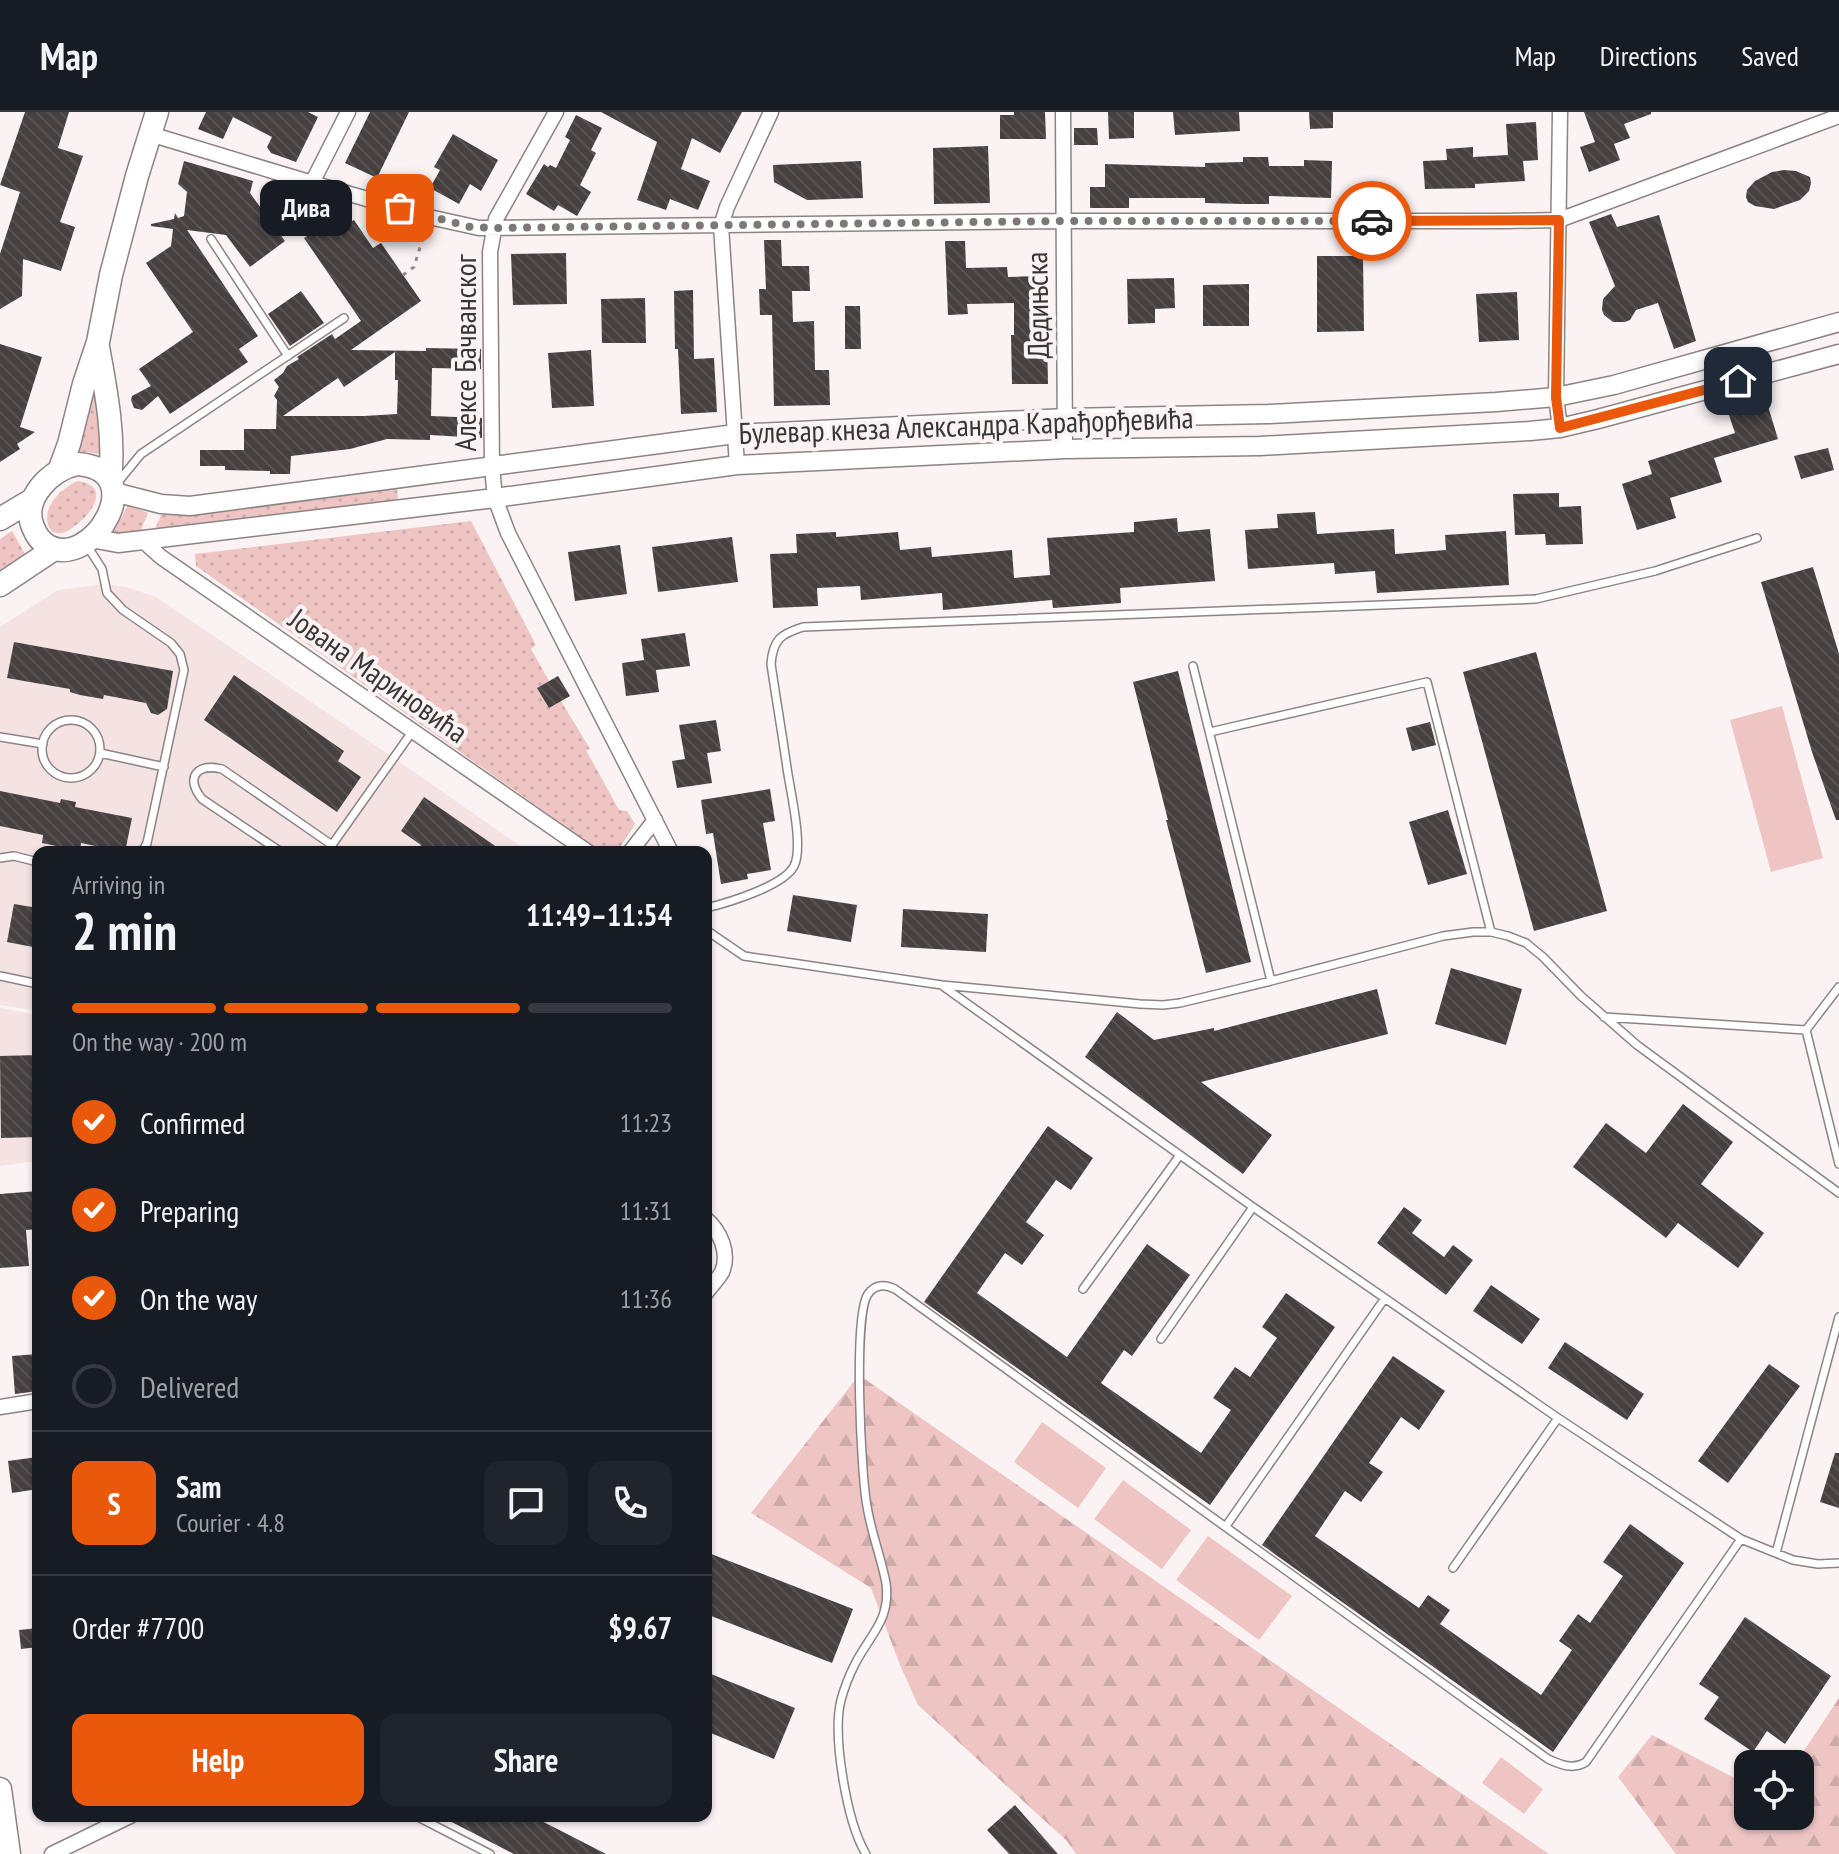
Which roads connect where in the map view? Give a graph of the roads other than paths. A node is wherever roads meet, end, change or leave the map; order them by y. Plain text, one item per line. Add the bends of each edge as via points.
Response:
1 (157, 112) edge
2 (348, 112) edge
3 (556, 112) edge
4 (771, 112) edge
5 (1063, 112) edge
6 (1560, 112) edge
7 (1839, 116) edge
8 (150, 134) junction
9 (312, 183) junction
10 (1559, 220) junction
11 (1063, 221) junction
12 (721, 226) junction
13 (493, 228) junction
14 (211, 239) dead end
15 (344, 318) dead end
16 (1839, 322) edge
17 (98, 342) junction
18 (1839, 354) edge
19 (288, 356) junction
20 (1556, 397) junction
21 (1066, 418) junction
22 (1560, 428) junction
23 (735, 434) junction
24 (1065, 449) junction
25 (737, 465) junction
26 (492, 467) junction
27 (59, 471) junction
28 (113, 486) junction
29 (495, 498) junction
30 (32, 500) junction
31 (0, 519) edge
32 (1757, 538) dead end
33 (88, 540) junction
34 (142, 540) junction
35 (54, 549) junction
36 (0, 585) edge
37 (1193, 666) dead end
38 (412, 732) junction
39 (1210, 732) junction
40 (0, 737) edge
41 (43, 744) junction
42 (100, 753) junction
43 (164, 767) junction
44 (655, 820) junction
45 (145, 846) edge
46 (272, 846) edge
47 (326, 846) edge
48 (330, 846) edge
49 (579, 846) edge
50 (635, 846) edge
51 (668, 846) edge
52 (0, 858) edge
53 (32, 860) edge
54 (712, 907) edge
55 (1491, 932) junction
56 (712, 934) edge
57 (0, 976) edge
58 (1271, 981) junction
59 (32, 983) edge
60 (942, 985) junction
61 (1839, 987) edge
62 (1603, 1017) junction
63 (1806, 1030) junction
64 (1180, 1155) junction
65 (1839, 1164) edge
66 (1839, 1193) edge
67 (1253, 1207) junction
68 (712, 1224) edge
69 (712, 1285) edge
70 (1083, 1289) dead end
71 (1385, 1298) junction
72 (1839, 1317) edge
73 (1161, 1339) dead end
74 (32, 1402) edge
75 (0, 1407) edge
76 (1558, 1418) junction
77 (1226, 1526) junction
78 (1741, 1539) junction
79 (1776, 1553) junction
80 (1839, 1563) edge
81 (1453, 1568) dead end
82 (0, 1789) edge
83 (118, 1822) edge
84 (428, 1822) edge
85 (9, 1854) edge
86 (52, 1854) edge
87 (490, 1854) edge
88 (866, 1854) edge

1 - 8 main road
2 - 9 street
3 - 13 street, Алексе Бачванског
4 - 12 street
5 - 11 street, Дедињска
6 - 10 street
7 - 10 street
8 - 9 street
8 - 17 main road
9 - 13 street via 429,217
10 - 11 street
10 - 20 street
11 - 12 street
11 - 21 street, Дедињска
12 - 13 street
12 - 23 street
13 - 26 street, Алексе Бачванског
14 - 19 lane
15 - 19 lane
16 - 20 street, Булевар кнеза Александра Карађорђевића
17 - 27 main road
17 - 28 main road
18 - 22 street, Булевар кнеза Александра Карађорђевића
19 - 28 lane via 141,454
20 - 21 street, Булевар кнеза Александра Карађорђевића via 1269,414
20 - 22 street
21 - 23 street, Булевар кнеза Александра Карађорђевића
21 - 24 street, Дедињска
22 - 24 street, Булевар кнеза Александра Карађорђевића via 1260,446
23 - 25 street
23 - 26 street, Булевар кнеза Александра Карађорђевића
24 - 25 street, Булевар кнеза Александра Карађорђевића
25 - 29 street, Булевар кнеза Александра Карађорђевића
26 - 28 street, Булевар кнеза Александра Карађорђевића via 190,506 170,506
26 - 29 street
27 - 28 main road via 85,464
27 - 30 main road
28 - 33 main road via 109,516
29 - 34 street, Булевар кнеза Александра Карађорђевића
29 - 44 street
30 - 31 main road
30 - 35 main road via 34,530
32 - 54 lane via 1655,571 1536,599 803,627 778,639 771,664 797,835 795,865 772,884
33 - 34 street, Булевар кнеза Александра Карађорђевића
33 - 35 main road via 70,549
33 - 43 lane via 113,602 180,654 184,670
34 - 38 street, Јована Мариновића
35 - 36 main road
37 - 39 lane
38 - 48 lane
38 - 49 street, Јована Мариновића
39 - 55 lane via 1427,682
39 - 58 lane
40 - 41 lane
41 - 42 lane via 52,727 81,721 96,734
41 - 42 lane via 45,762 66,777 84,775
42 - 43 lane
43 - 45 lane
44 - 50 street
44 - 51 street
46 - 47 lane via 202,799 193,782 196,773 203,767 222,769
52 - 53 lane
55 - 58 lane via 1443,936
55 - 62 lane via 1526,943
56 - 60 lane via 744,956
57 - 59 lane
58 - 60 lane via 1163,1005
60 - 64 lane
61 - 63 lane
62 - 63 lane
62 - 66 lane
63 - 65 lane
64 - 67 lane
64 - 70 lane
67 - 71 lane
67 - 73 lane
68 - 69 street via 725,1251 721,1273
71 - 76 lane
71 - 77 lane
72 - 79 lane
74 - 75 street
76 - 78 lane
76 - 81 lane
77 - 78 lane via 1548,1759 1572,1767 1586,1762
77 - 88 lane via 895,1289 884,1285 869,1292 861,1339 861,1446 887,1607 841,1698 839,1727 848,1809
78 - 79 lane
79 - 80 lane via 1818,1564
82 - 85 main road
83 - 86 street
84 - 87 lane

